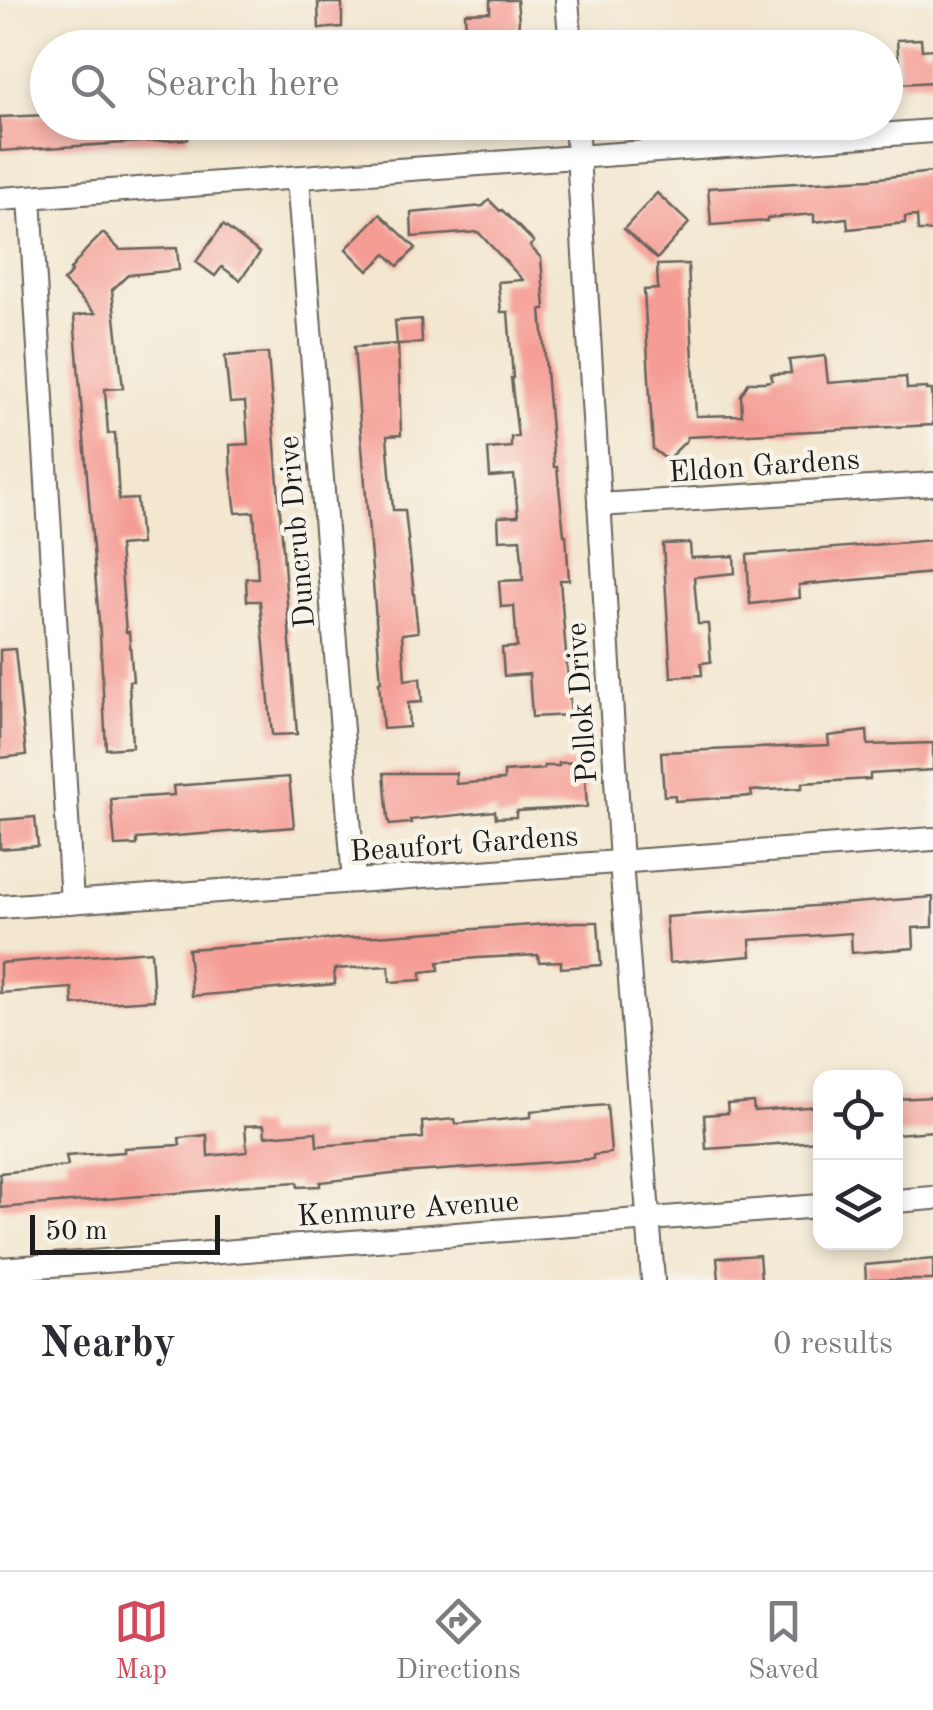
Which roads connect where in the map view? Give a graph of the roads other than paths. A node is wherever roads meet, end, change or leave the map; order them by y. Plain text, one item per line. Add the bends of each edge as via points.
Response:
1 (568, 0) edge
2 (570, 30) edge
3 (933, 131) edge
4 (903, 133) edge
5 (578, 140) edge
6 (806, 140) edge
7 (579, 156) junction
8 (298, 178) junction
9 (30, 196) junction
10 (0, 199) edge
11 (933, 484) edge
12 (598, 505) junction
13 (933, 839) edge
14 (620, 862) junction
15 (354, 881) junction
16 (72, 902) junction
17 (0, 907) edge
18 (933, 1198) edge
19 (903, 1200) edge
20 (813, 1207) edge
21 (647, 1220) junction
22 (0, 1269) edge
23 (652, 1280) edge

1 - 2 street
3 - 4 street
5 - 7 street, Pollok Drive
6 - 7 street
7 - 8 street
7 - 12 street, Pollok Drive
8 - 9 street
8 - 15 street, Duncrub Drive
9 - 10 street
9 - 16 street
11 - 12 street, Eldon Gardens
12 - 14 street, Pollok Drive
13 - 14 street, Beaufort Gardens
14 - 15 street, Beaufort Gardens
14 - 21 street, Pollok Drive
15 - 16 street, Beaufort Gardens
16 - 17 street, Beaufort Gardens
18 - 19 street
20 - 21 street, Kenmure Avenue
21 - 22 street, Kenmure Avenue
21 - 23 street, Pollok Drive

